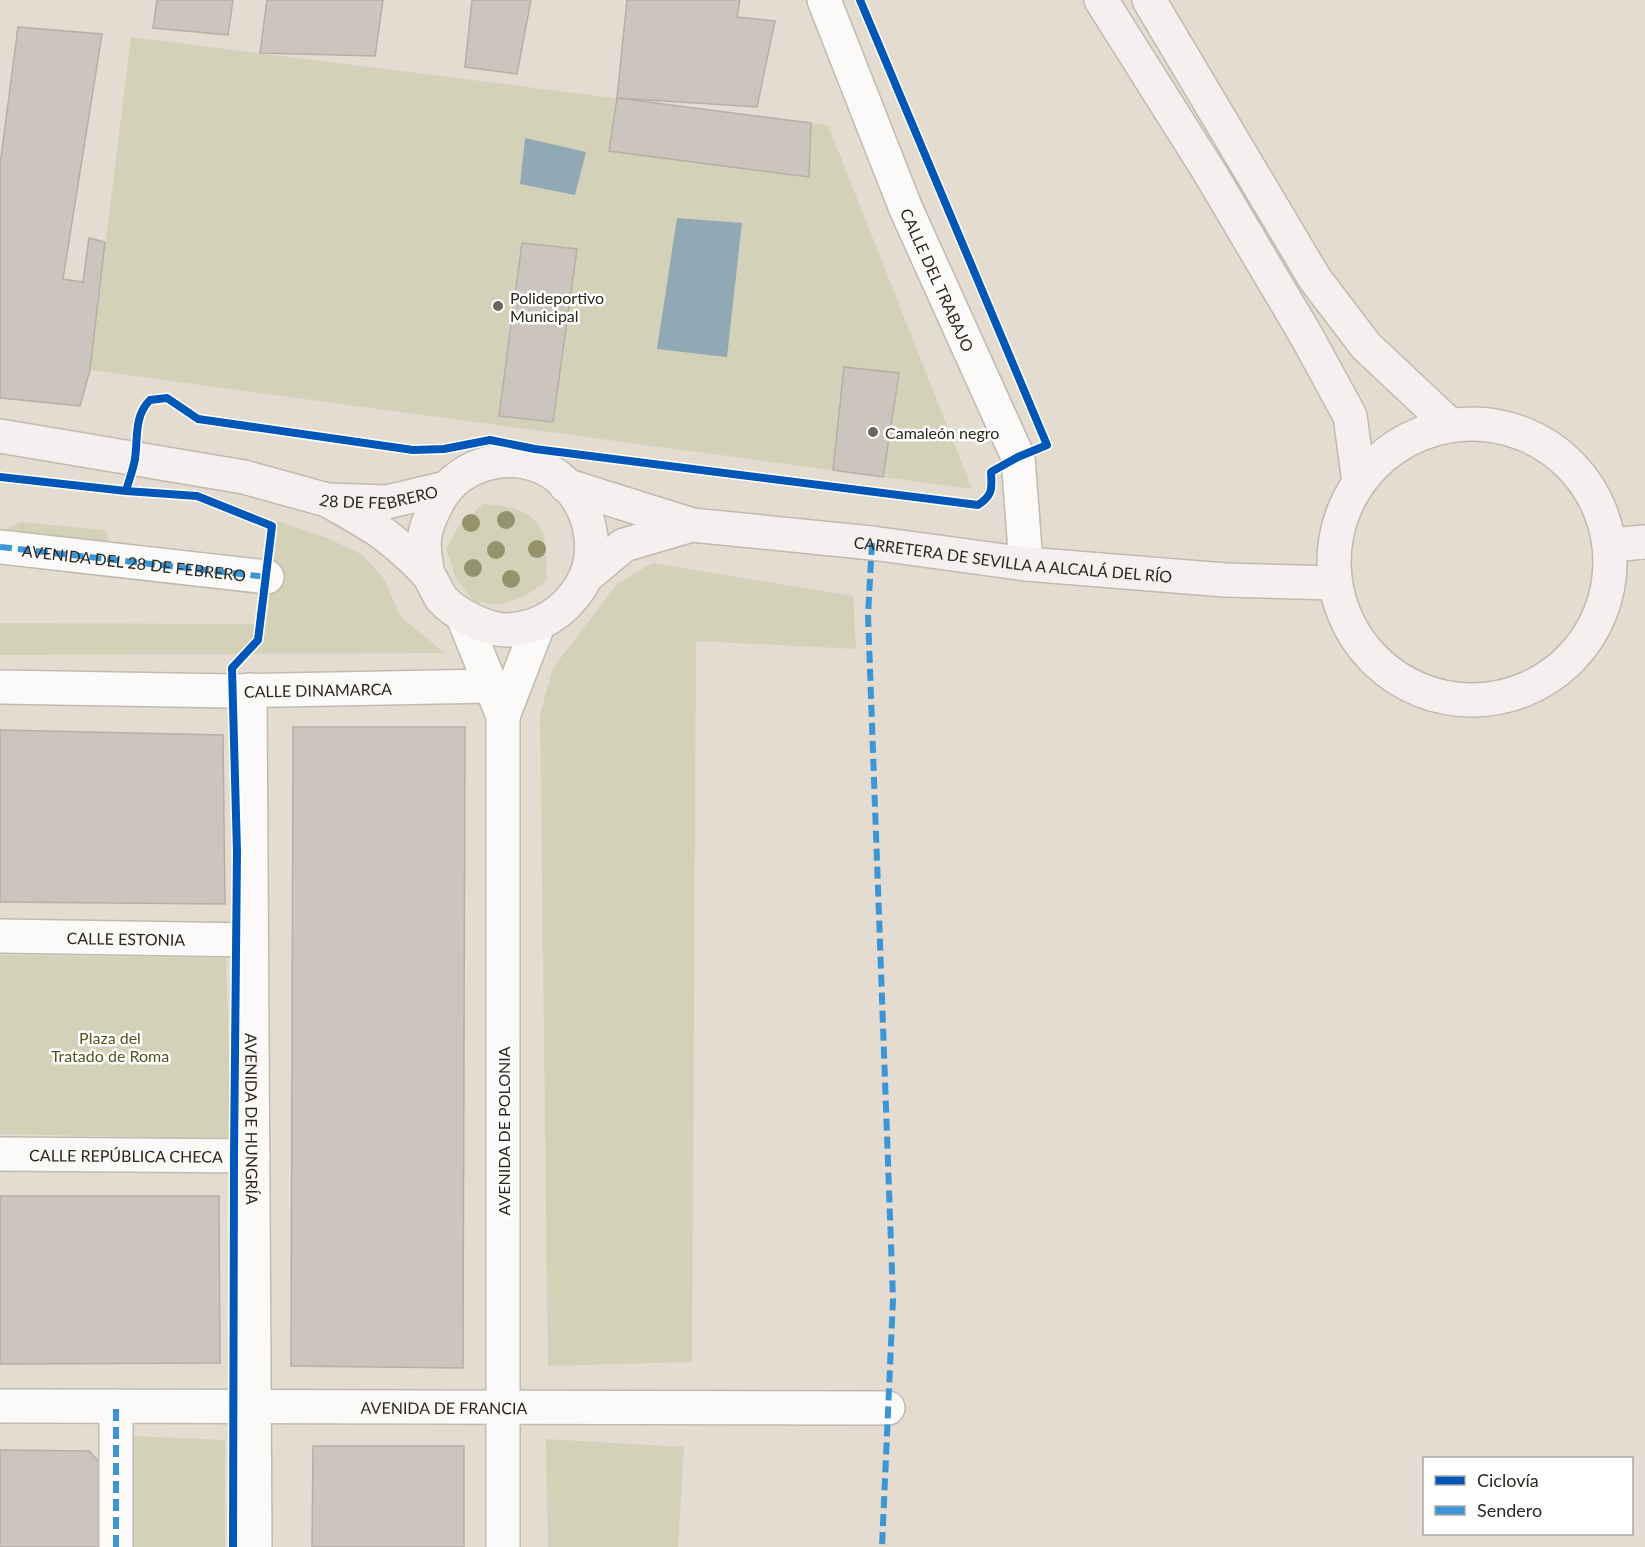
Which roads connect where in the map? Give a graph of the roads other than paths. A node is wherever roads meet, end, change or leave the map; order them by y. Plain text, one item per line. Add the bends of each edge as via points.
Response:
1 (824, 0) edge
2 (1101, 0) edge
3 (1149, 0) edge
4 (1449, 424) junction
5 (0, 436) edge
6 (446, 478) junction
7 (1359, 482) junction
8 (565, 485) junction
9 (327, 500) junction
10 (692, 525) junction
11 (1645, 542) edge
12 (1611, 545) junction
13 (0, 548) edge
14 (1026, 564) junction
15 (428, 574) junction
16 (587, 576) junction
17 (267, 577) dead end
18 (1334, 583) junction
19 (464, 619) junction
20 (539, 623) junction
21 (0, 687) edge
22 (250, 690) junction
23 (497, 701) junction
24 (0, 936) edge
25 (251, 940) junction
26 (0, 1154) edge
27 (253, 1156) junction
28 (0, 1406) edge
29 (116, 1406) junction
30 (254, 1406) junction
31 (502, 1406) junction
32 (888, 1408) dead end
33 (116, 1547) edge
34 (255, 1547) edge
35 (503, 1547) edge

1 - 14 street, CALLE DEL TRABAJO via 906,209 1018,457
2 - 7 main road via 1210,173 1350,416
3 - 4 main road via 1315,279 1366,346
4 - 7 main road via 1414,435 1383,454
4 - 12 main road via 1493,424 1536,438 1573,465 1598,502
5 - 9 main road via 244,477
6 - 8 main road via 496,461 526,462 553,473
6 - 9 main road, 28 DE FEBRERO via 387,502
6 - 15 main road via 426,523 423,552
7 - 18 main road via 1342,513 1334,547
8 - 10 main road
8 - 16 main road via 578,497 590,524 592,553
9 - 15 main road, 28 DE FEBRERO via 385,535
10 - 14 main road, CARRETERA DE SEVILLA A ALCALÁ DEL RÍO
10 - 16 main road via 624,544
11 - 12 main road
12 - 18 main road via 1608,593 1590,638 1557,673 1515,695 1467,702 1420,692 1379,666 1350,628
13 - 17 street, AVENIDA DEL 28 DE FEBRERO
14 - 18 main road, CARRETERA DE SEVILLA A ALCALÁ DEL RÍO via 1225,580
15 - 19 main road via 442,599
16 - 20 main road via 572,601
19 - 20 main road via 504,630
19 - 23 street, AVENIDA DE POLONIA
20 - 23 street, AVENIDA DE POLONIA
21 - 22 street, CALLE DINAMARCA
22 - 23 street, CALLE DINAMARCA
22 - 25 street, AVENIDA DE HUNGRÍA
23 - 31 street, AVENIDA DE POLONIA
24 - 25 street, CALLE ESTONIA
25 - 27 street, AVENIDA DE HUNGRÍA
26 - 27 street, CALLE REPÚBLICA CHECA
27 - 30 street, AVENIDA DE HUNGRÍA
28 - 29 street, AVENIDA DE FRANCIA
29 - 30 street, AVENIDA DE FRANCIA
29 - 33 street
30 - 31 street, AVENIDA DE FRANCIA
30 - 34 street, AVENIDA DE HUNGRÍA
31 - 32 street, AVENIDA DE FRANCIA
31 - 35 street, AVENIDA DE POLONIA

